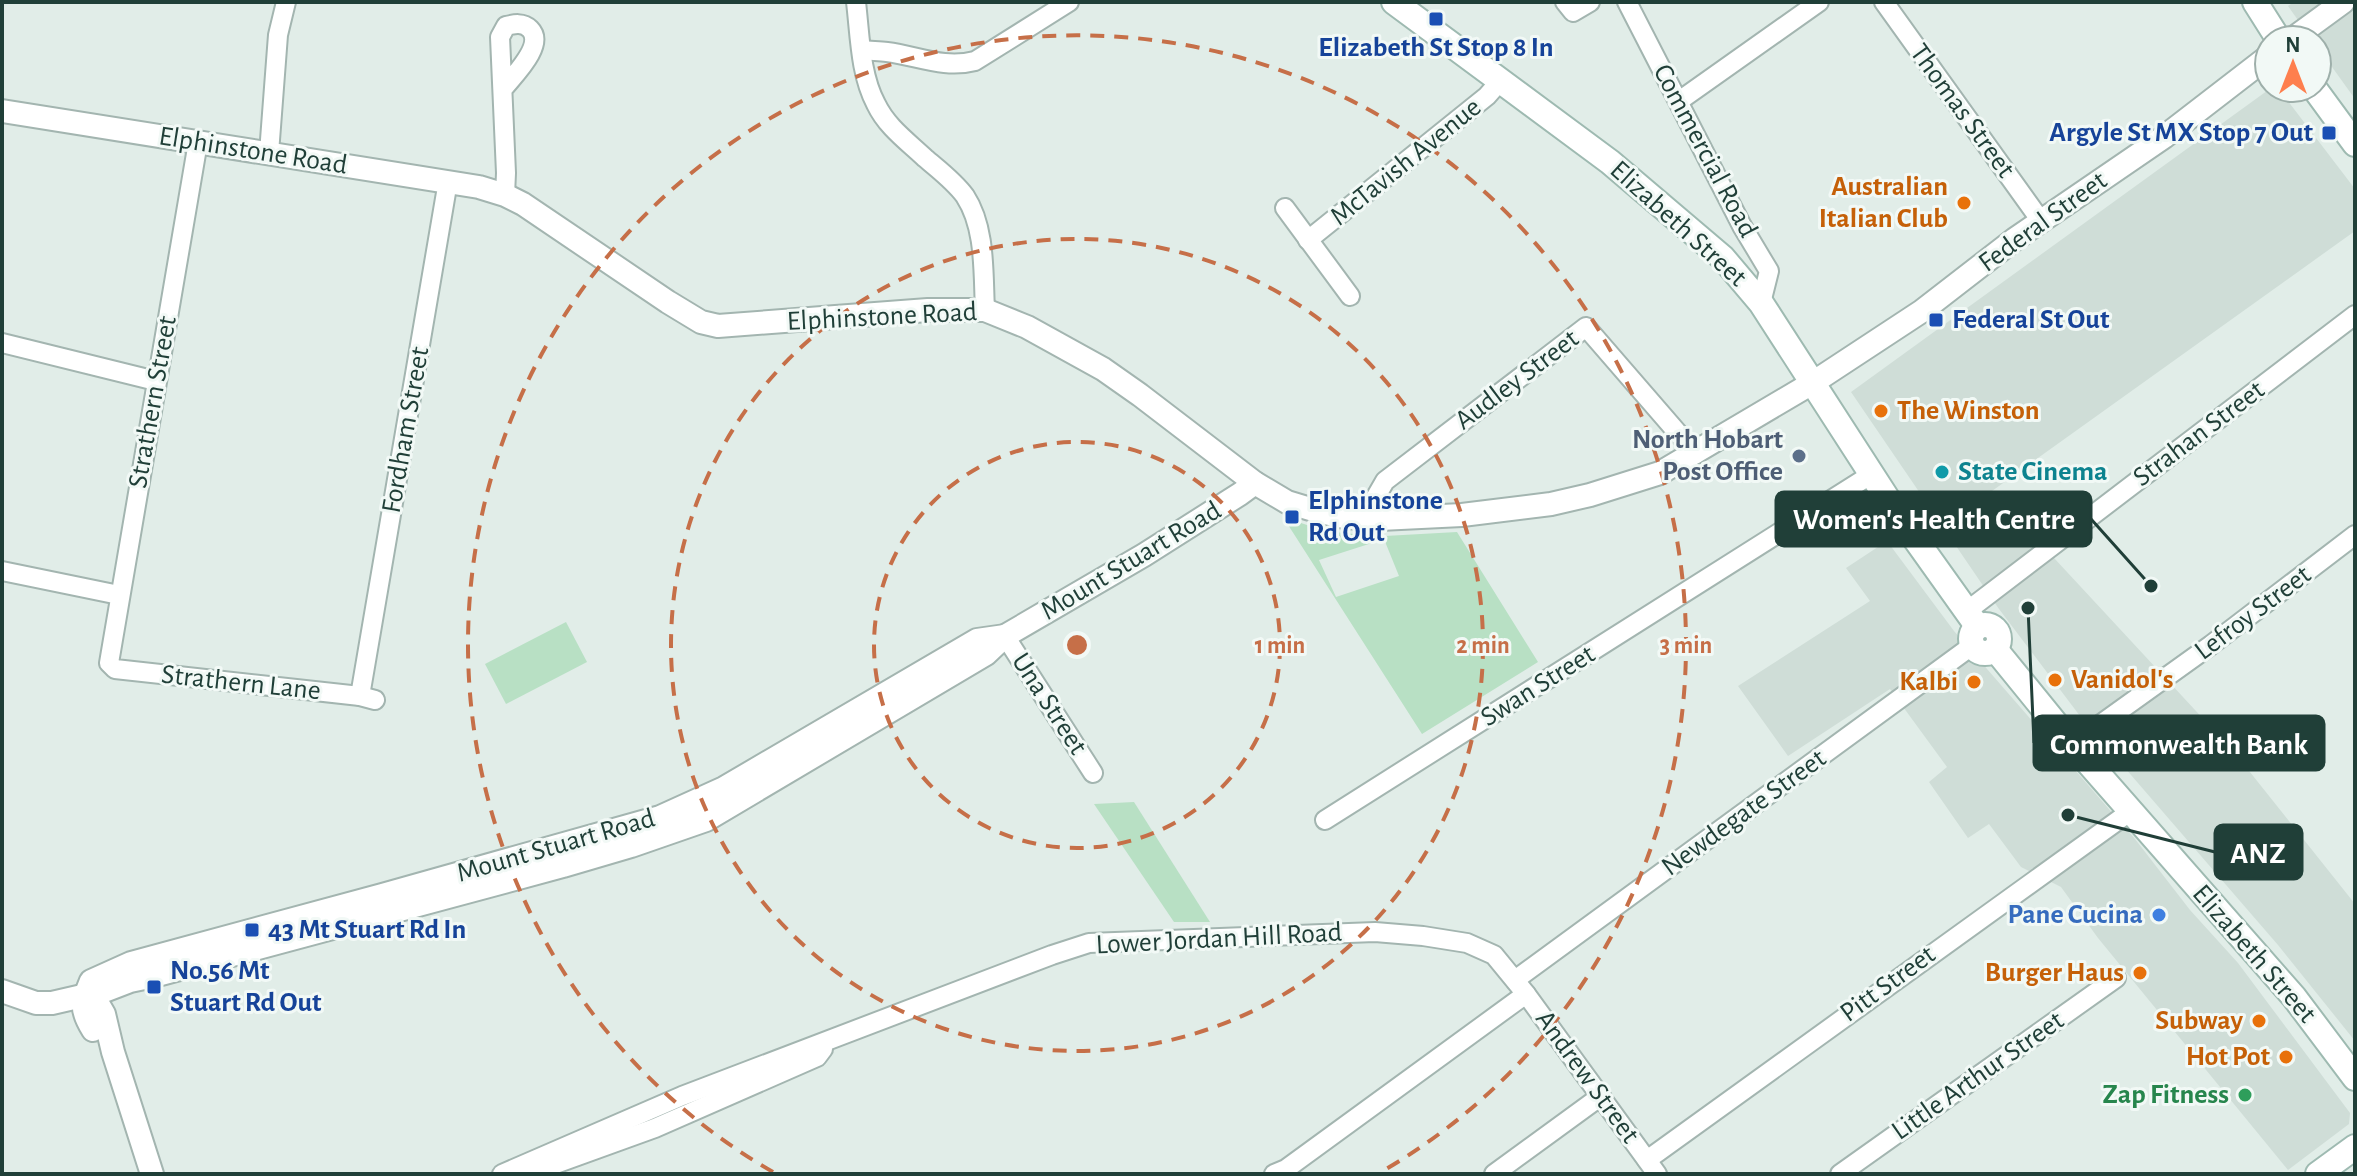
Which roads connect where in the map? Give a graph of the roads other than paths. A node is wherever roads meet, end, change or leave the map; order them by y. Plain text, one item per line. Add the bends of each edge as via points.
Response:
1 (286, 2) edge
2 (856, 2) edge
3 (1069, 2) edge
4 (1394, 2) edge
5 (1565, 2) edge
6 (1590, 2) edge
7 (1627, 2) edge
8 (1819, 2) edge
9 (1884, 2) edge
10 (2255, 2) edge
11 (2343, 2) edge
12 (2269, 24) edge
13 (2313, 24) edge
14 (862, 50) junction
15 (2253, 68) edge
16 (1501, 80) junction
17 (503, 89) dead end
18 (1679, 101) junction
19 (2326, 104) edge
20 (2, 111) edge
21 (198, 142) junction
22 (2355, 144) edge
23 (269, 153) junction
24 (448, 181) junction
25 (505, 195) junction
26 (1285, 208) dead end
27 (2041, 221) junction
28 (1308, 240) junction
29 (1350, 296) dead end
30 (1761, 303) junction
31 (985, 310) junction
32 (2355, 315) edge
33 (2, 343) edge
34 (156, 381) junction
35 (1814, 382) junction
36 (1696, 454) junction
37 (1872, 474) junction
38 (1255, 483) junction
39 (1372, 519) junction
40 (2355, 535) edge
41 (2, 571) edge
42 (119, 595) junction
43 (1978, 633) junction
44 (1005, 636) junction
45 (109, 663) joint
46 (366, 691) joint
47 (2073, 744) junction
48 (1093, 773) dead end
49 (2131, 811) junction
50 (1325, 820) dead end
51 (2116, 978) dead end
52 (1521, 987) junction
53 (2, 991) edge
54 (85, 995) junction
55 (36, 1003) junction
56 (93, 1030) junction
57 (113, 1052) junction
58 (2355, 1078) edge
59 (1601, 1096) junction
60 (2355, 1147) edge
61 (1652, 1167) edge
62 (507, 1172) edge
63 (1284, 1172) edge
64 (152, 1174) edge
65 (1494, 1174) edge
66 (1840, 1174) edge
67 (2318, 1174) edge

1 - 23 street via 278,35
2 - 14 street
3 - 14 street via 975,61 959,65
4 - 16 main road, Elizabeth Street
5 - 6 street via 1573,12
7 - 18 street, Commercial Road
8 - 18 street
9 - 27 street, Thomas Street
10 - 12 main road
11 - 13 street
14 - 31 street via 869,88 883,116 957,187 972,210 983,262
15 - 27 street, Federal Street
16 - 28 street, McTavish Avenue
16 - 30 main road, Elizabeth Street via 1610,162 1723,258
17 - 25 street
18 - 30 street, Commercial Road via 1769,271
19 - 22 main road
20 - 21 street, Elphinstone Road
21 - 23 street, Elphinstone Road
21 - 34 street, Strathern Street
23 - 24 street, Elphinstone Road
24 - 25 street, Elphinstone Road
24 - 46 street, Fordham Street
25 - 31 street, Elphinstone Road via 701,322 718,326
26 - 28 street, McTavish Avenue
27 - 35 street, Federal Street via 1922,311
28 - 29 street, McTavish Avenue
30 - 35 main road, Elizabeth Street
31 - 38 street, Elphinstone Road via 1103,369
32 - 43 street, Strahan Street
33 - 34 street
34 - 42 street, Strathern Street
35 - 36 street, Elphinstone Road
35 - 37 main road, Elizabeth Street
36 - 39 street, Elphinstone Road via 1629,484 1551,504
36 - 39 street, Audley Street via 1586,327 1385,481
37 - 43 main road, Elizabeth Street
37 - 50 street, Swan Street
38 - 39 street, Elphinstone Road via 1287,502
38 - 44 street, Mount Stuart Road
40 - 47 street, Lefroy Street
41 - 42 street
42 - 45 street, Strathern Street
43 - 47 main road, Elizabeth Street
43 - 52 street, Newdegate Street
44 - 48 street, Una Street
44 - 54 street, Mount Stuart Road via 977,640 724,788 660,817 131,963 91,981
45 - 46 street, Strathern Lane via 115,669
47 - 49 main road, Elizabeth Street
49 - 58 main road, Elizabeth Street via 2294,997
49 - 61 street, Pitt Street
51 - 66 street, Little Arthur Street
52 - 59 street, Andrew Street
52 - 62 street, Lower Jordan Hill Road via 1494,955 1467,943 1423,936 1375,932 1089,943 682,1096
52 - 63 street, Newdegate Street
53 - 55 street, Mount Stuart Road
54 - 55 street, Mount Stuart Road
54 - 56 street via 82,1006
54 - 57 street via 104,1014
55 - 56 street
56 - 57 street
57 - 64 street
59 - 61 street, Andrew Street
59 - 65 street
60 - 67 main road

